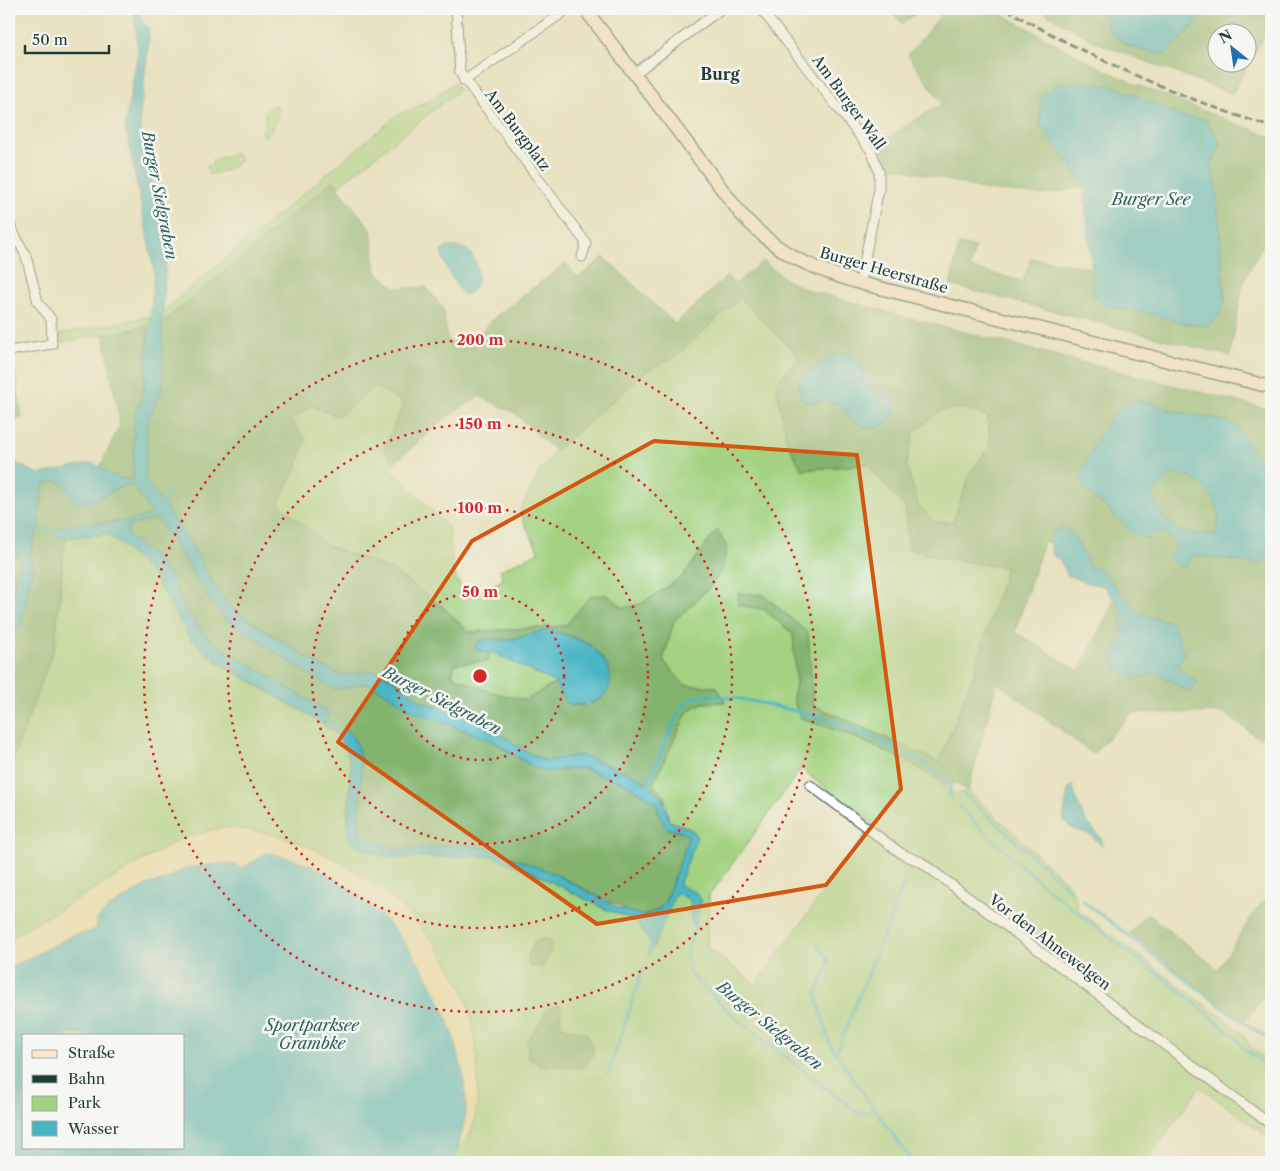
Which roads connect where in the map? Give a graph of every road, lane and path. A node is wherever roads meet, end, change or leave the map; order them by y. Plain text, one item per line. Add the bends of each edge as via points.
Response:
1 (456, 9) edge
2 (568, 9) edge
3 (585, 9) edge
4 (721, 9) edge
5 (761, 9) edge
6 (634, 74) junction
7 (464, 81) junction
8 (9, 223) edge
9 (582, 258) dead end
10 (860, 283) junction
11 (9, 351) edge
12 (1271, 387) edge
13 (810, 786) dead end
14 (1270, 1123) edge

1 - 7 street, Am Burgplatz via 460,73
2 - 7 street
3 - 6 main road, Burger Heerstraße
4 - 6 street
5 - 10 street, Am Burger Wall via 872,152 879,172 874,222
6 - 10 main road, Burger Heerstraße via 757,231 790,257
7 - 9 street, Am Burgplatz via 586,243
8 - 11 street via 26,256 38,302 51,319 52,344
10 - 12 main road, Burger Heerstraße
13 - 14 street, Vor den Ahnewelgen via 902,854 921,862

